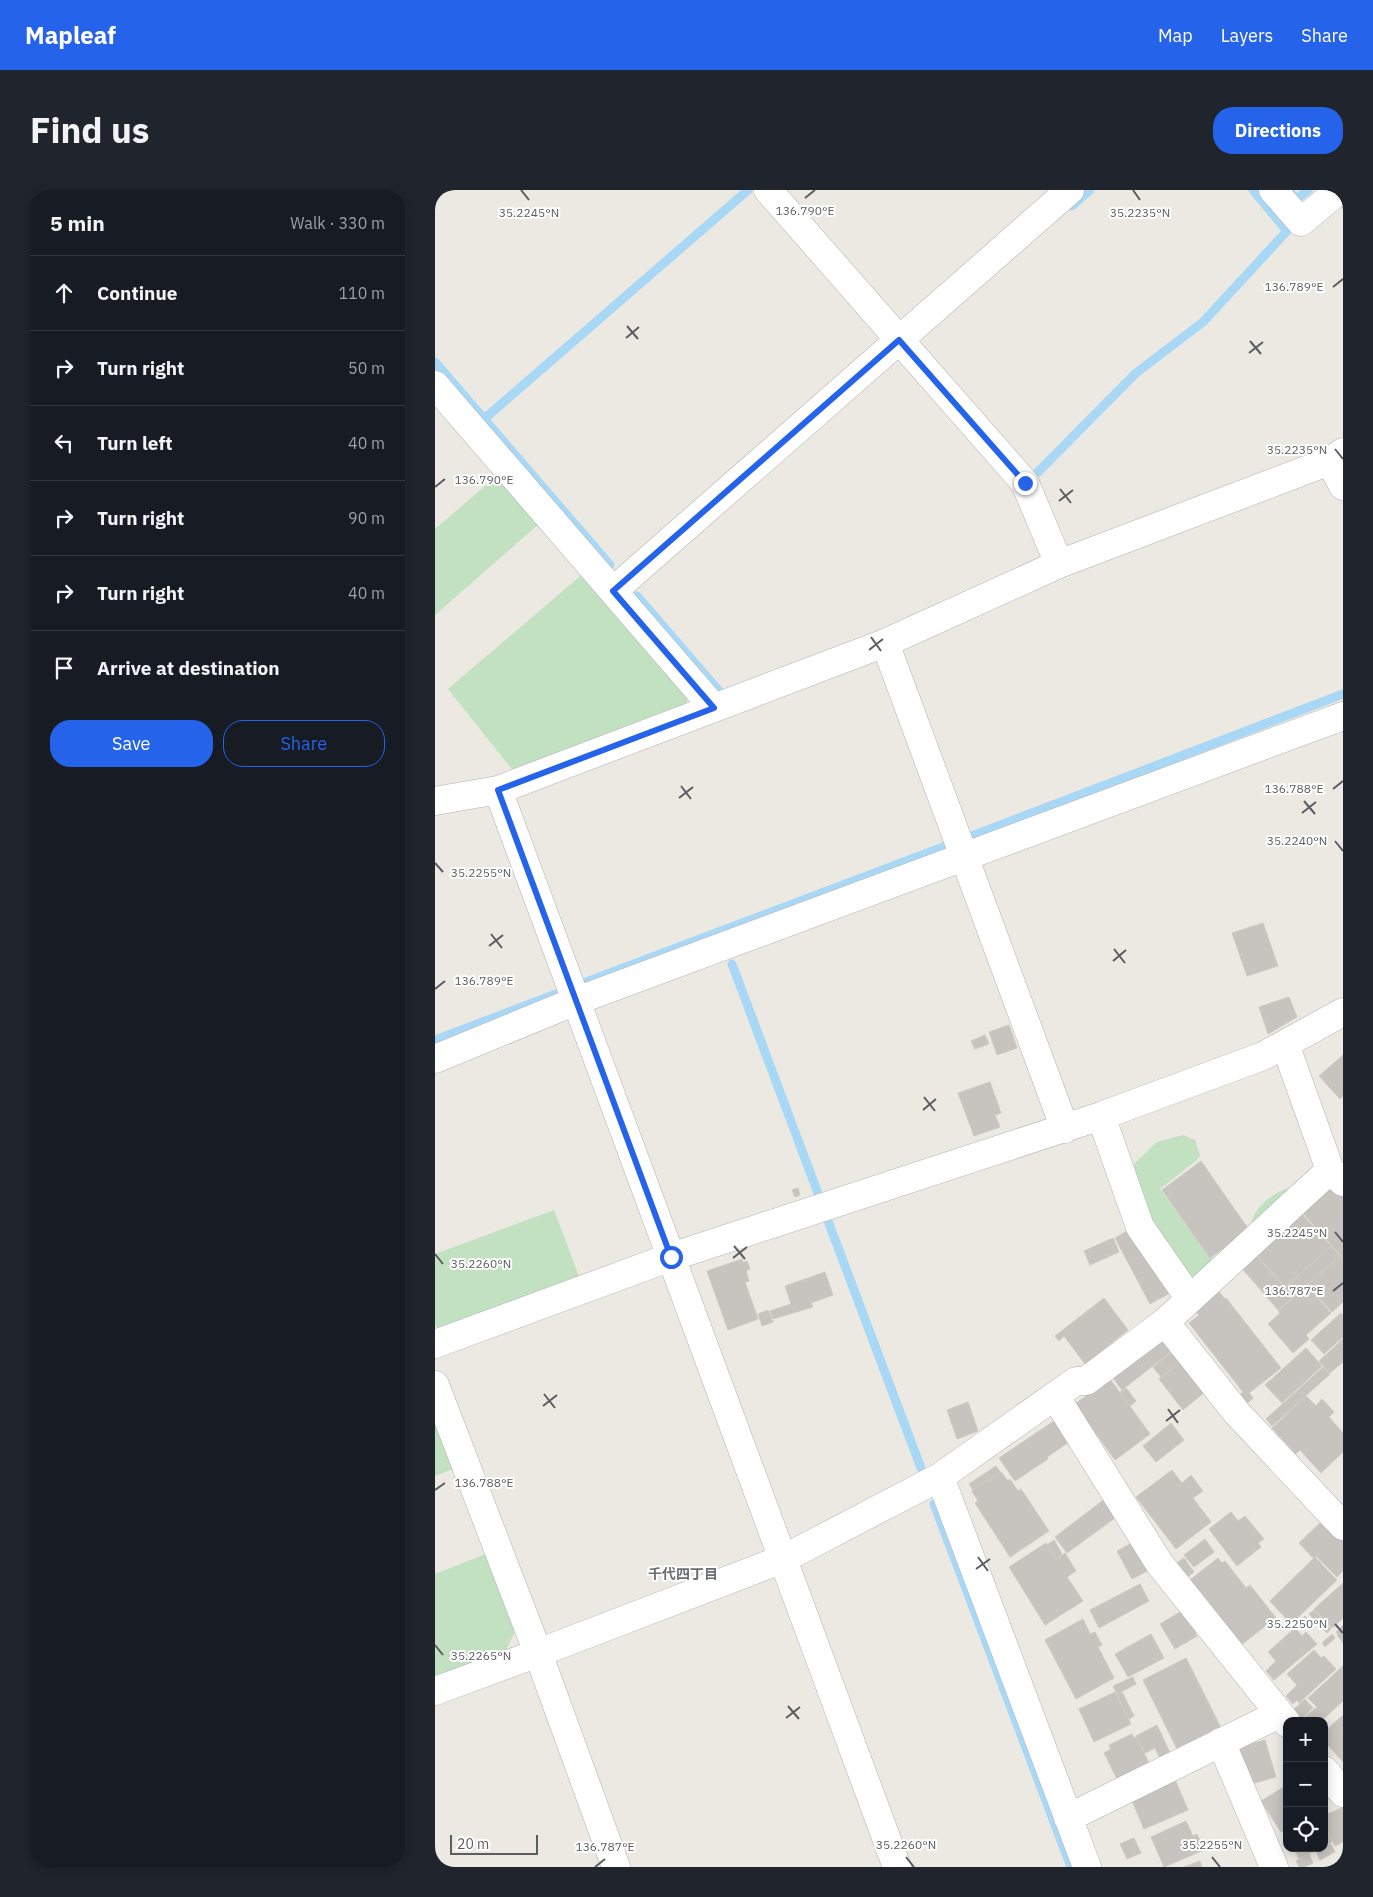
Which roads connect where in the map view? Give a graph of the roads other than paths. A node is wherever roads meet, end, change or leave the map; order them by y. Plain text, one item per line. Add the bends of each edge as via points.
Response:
1 (768, 190) edge
2 (1070, 190) edge
3 (1273, 190) edge
4 (1339, 190) edge
5 (899, 340) junction
6 (435, 385) edge
7 (1337, 457) edge
8 (1343, 486) edge
9 (1059, 564) junction
10 (613, 591) junction
11 (885, 643) junction
12 (714, 708) junction
13 (1343, 716) edge
14 (498, 790) junction
15 (435, 801) edge
16 (964, 857) junction
17 (576, 1002) junction
18 (1343, 1012) edge
19 (1285, 1044) junction
20 (435, 1059) edge
21 (1101, 1116) junction
22 (1065, 1129) junction
23 (1336, 1176) edge
24 (671, 1257) junction
25 (1190, 1299) junction
26 (1165, 1322) junction
27 (435, 1344) edge
28 (435, 1385) edge
29 (1055, 1396) junction
30 (940, 1477) junction
31 (1343, 1526) edge
32 (783, 1559) junction
33 (538, 1654) junction
34 (435, 1690) edge
35 (1283, 1718) edge
36 (1221, 1742) junction
37 (1068, 1818) junction
38 (616, 1867) edge
39 (897, 1867) edge
40 (1087, 1867) edge
41 (1274, 1867) edge

1 - 5 street
2 - 5 street
3 - 4 street via 1301,222
5 - 9 street via 1025,483
5 - 10 street
6 - 10 street
7 - 8 street
7 - 9 street
9 - 11 street
10 - 12 street
11 - 12 street
11 - 16 street
12 - 14 street
13 - 16 street
14 - 15 street
14 - 17 street
16 - 17 street
16 - 22 street
17 - 20 street
17 - 24 street
18 - 19 street
19 - 21 street via 1263,1056
19 - 23 street
21 - 22 street
21 - 25 street via 1140,1227
22 - 24 street
23 - 25 street
24 - 27 street
24 - 32 street
25 - 26 street
26 - 29 street via 1086,1381 1076,1381
26 - 31 street via 1237,1413
28 - 33 street
29 - 30 street
29 - 35 street via 1159,1563
30 - 32 street
30 - 37 street
32 - 33 street
32 - 39 street
33 - 34 street
33 - 38 street
35 - 36 street
36 - 37 street
36 - 41 street
37 - 40 street

